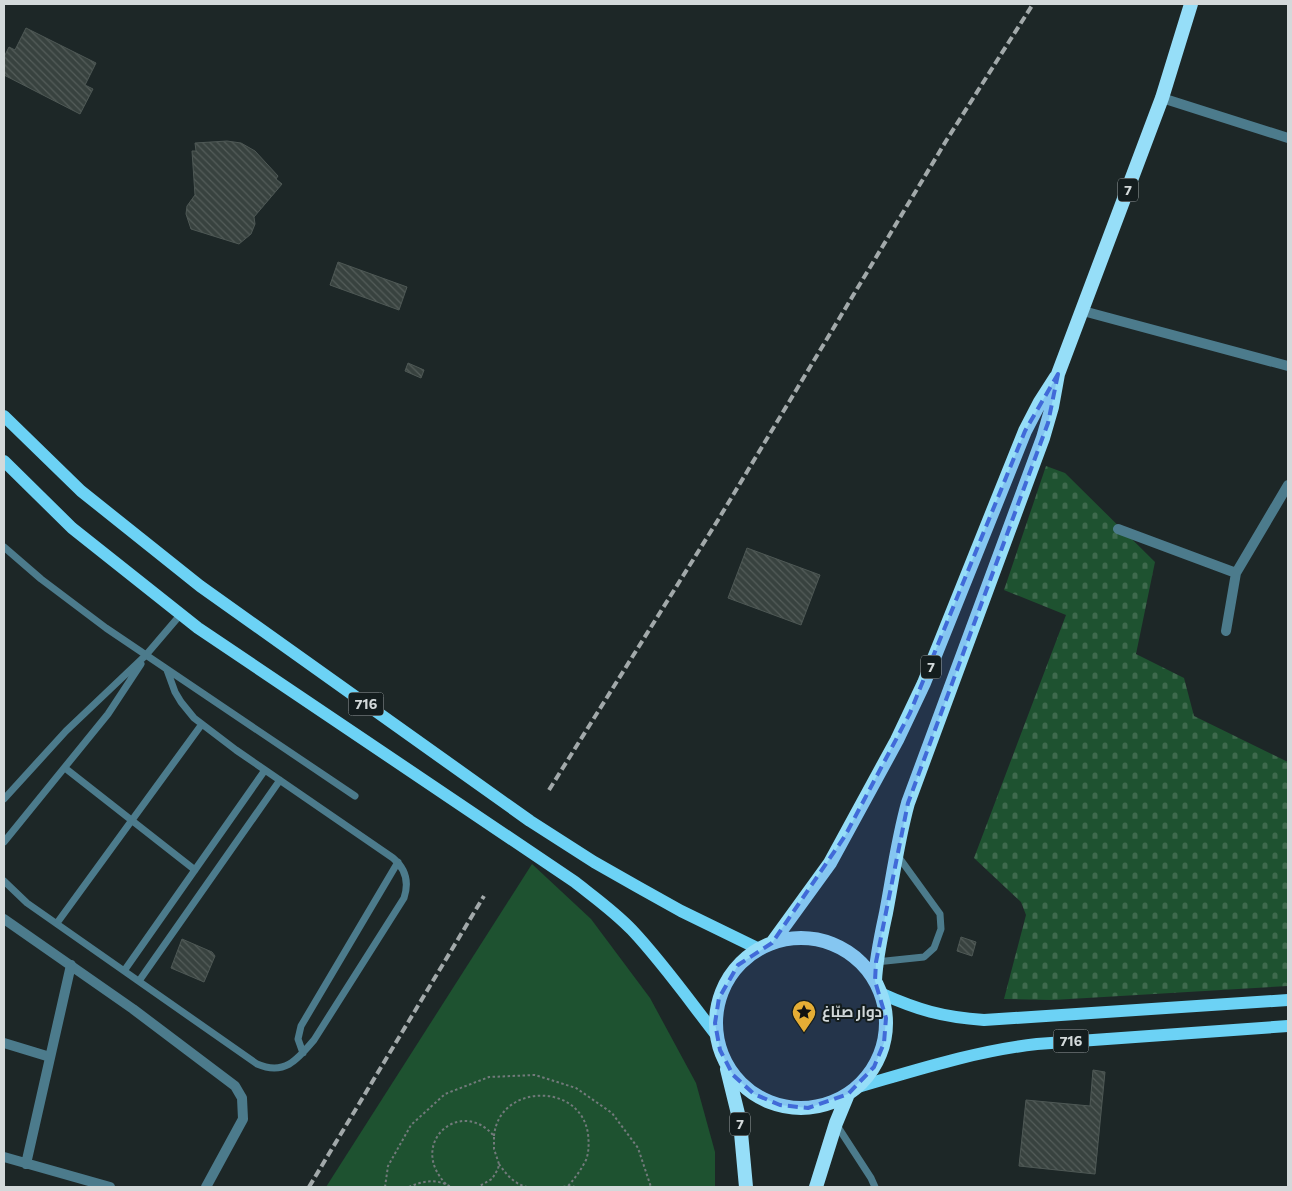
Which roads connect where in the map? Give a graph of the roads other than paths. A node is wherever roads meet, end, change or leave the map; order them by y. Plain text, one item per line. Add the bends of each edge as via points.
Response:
1 (1191, 4) edge
2 (1162, 98) junction
3 (1288, 138) edge
4 (1083, 311) junction
5 (1288, 366) edge
6 (1058, 374) junction
7 (4, 416) edge
8 (4, 461) edge
9 (1288, 485) edge
10 (1118, 529) dead end
11 (4, 547) edge
12 (1236, 573) junction
13 (181, 614) junction
14 (1226, 631) dead end
15 (146, 656) junction
16 (167, 670) junction
17 (202, 724) junction
18 (65, 768) junction
19 (265, 770) junction
20 (280, 780) junction
21 (355, 796) dead end
22 (4, 799) edge
23 (131, 821) junction
24 (4, 842) edge
25 (895, 853) junction
26 (398, 862) junction
27 (195, 870) junction
28 (4, 881) edge
29 (4, 919) edge
30 (57, 923) junction
31 (772, 943) junction
32 (759, 949) junction
33 (876, 962) junction
34 (71, 965) junction
35 (124, 971) junction
36 (139, 981) junction
37 (878, 987) junction
38 (1288, 1000) edge
39 (1288, 1026) edge
40 (717, 1036) junction
41 (4, 1043) edge
42 (303, 1054) junction
43 (50, 1057) junction
44 (726, 1063) junction
45 (853, 1090) junction
46 (836, 1123) junction
47 (4, 1157) edge
48 (26, 1164) junction
49 (110, 1187) edge
50 (206, 1187) edge
51 (746, 1187) edge
52 (816, 1187) edge
53 (875, 1187) edge

1 - 2 highway, 7
2 - 3 street
2 - 4 highway, 7
4 - 5 street
4 - 6 highway, 7
6 - 25 highway, 7 via 1048,423 908,803
6 - 31 highway, 7 via 1025,431 924,683 897,740 830,863
7 - 32 main road, 716 via 81,491 200,586 530,821 638,887
8 - 13 main road, 716 via 72,528
9 - 12 street
10 - 12 street
11 - 15 lane via 73,604
12 - 14 street
13 - 15 lane
13 - 40 main road, 716 via 561,872 606,907 660,962
15 - 16 lane
15 - 18 lane via 114,706
15 - 22 lane via 66,731
16 - 17 lane via 181,702
16 - 21 lane
17 - 19 lane
17 - 23 lane
18 - 23 lane
18 - 24 lane
19 - 20 lane
19 - 27 lane
20 - 26 lane
20 - 36 lane
23 - 27 lane
23 - 30 lane
25 - 33 highway, 7
25 - 33 lane via 940,914 941,929 934,948 924,957
26 - 42 lane via 301,1026 298,1039
26 - 42 lane via 406,878 404,898
27 - 35 lane
28 - 30 lane via 27,903
29 - 34 street
30 - 35 lane
31 - 32 highway, 7
31 - 37 highway, 7 via 801,938 830,943 856,958
32 - 40 highway, 7 via 738,965 724,986 716,1010
33 - 37 highway, 7
34 - 43 street
34 - 50 street via 230,1081 239,1092 244,1105 243,1119
35 - 36 lane
36 - 42 lane via 257,1064 269,1068 282,1067
37 - 38 main road, 716 via 915,1008 939,1015 984,1020
37 - 45 highway, 7 via 886,1018 884,1043 874,1067
39 - 45 main road, 716 via 1009,1047 955,1059
40 - 44 highway, 7
41 - 43 street
43 - 48 street
44 - 45 highway, 7 via 743,1085 760,1098 780,1105 822,1106
44 - 51 highway, 7 via 740,1122
45 - 46 highway, 7
46 - 52 highway, 7
46 - 53 lane
47 - 48 street
48 - 49 street

